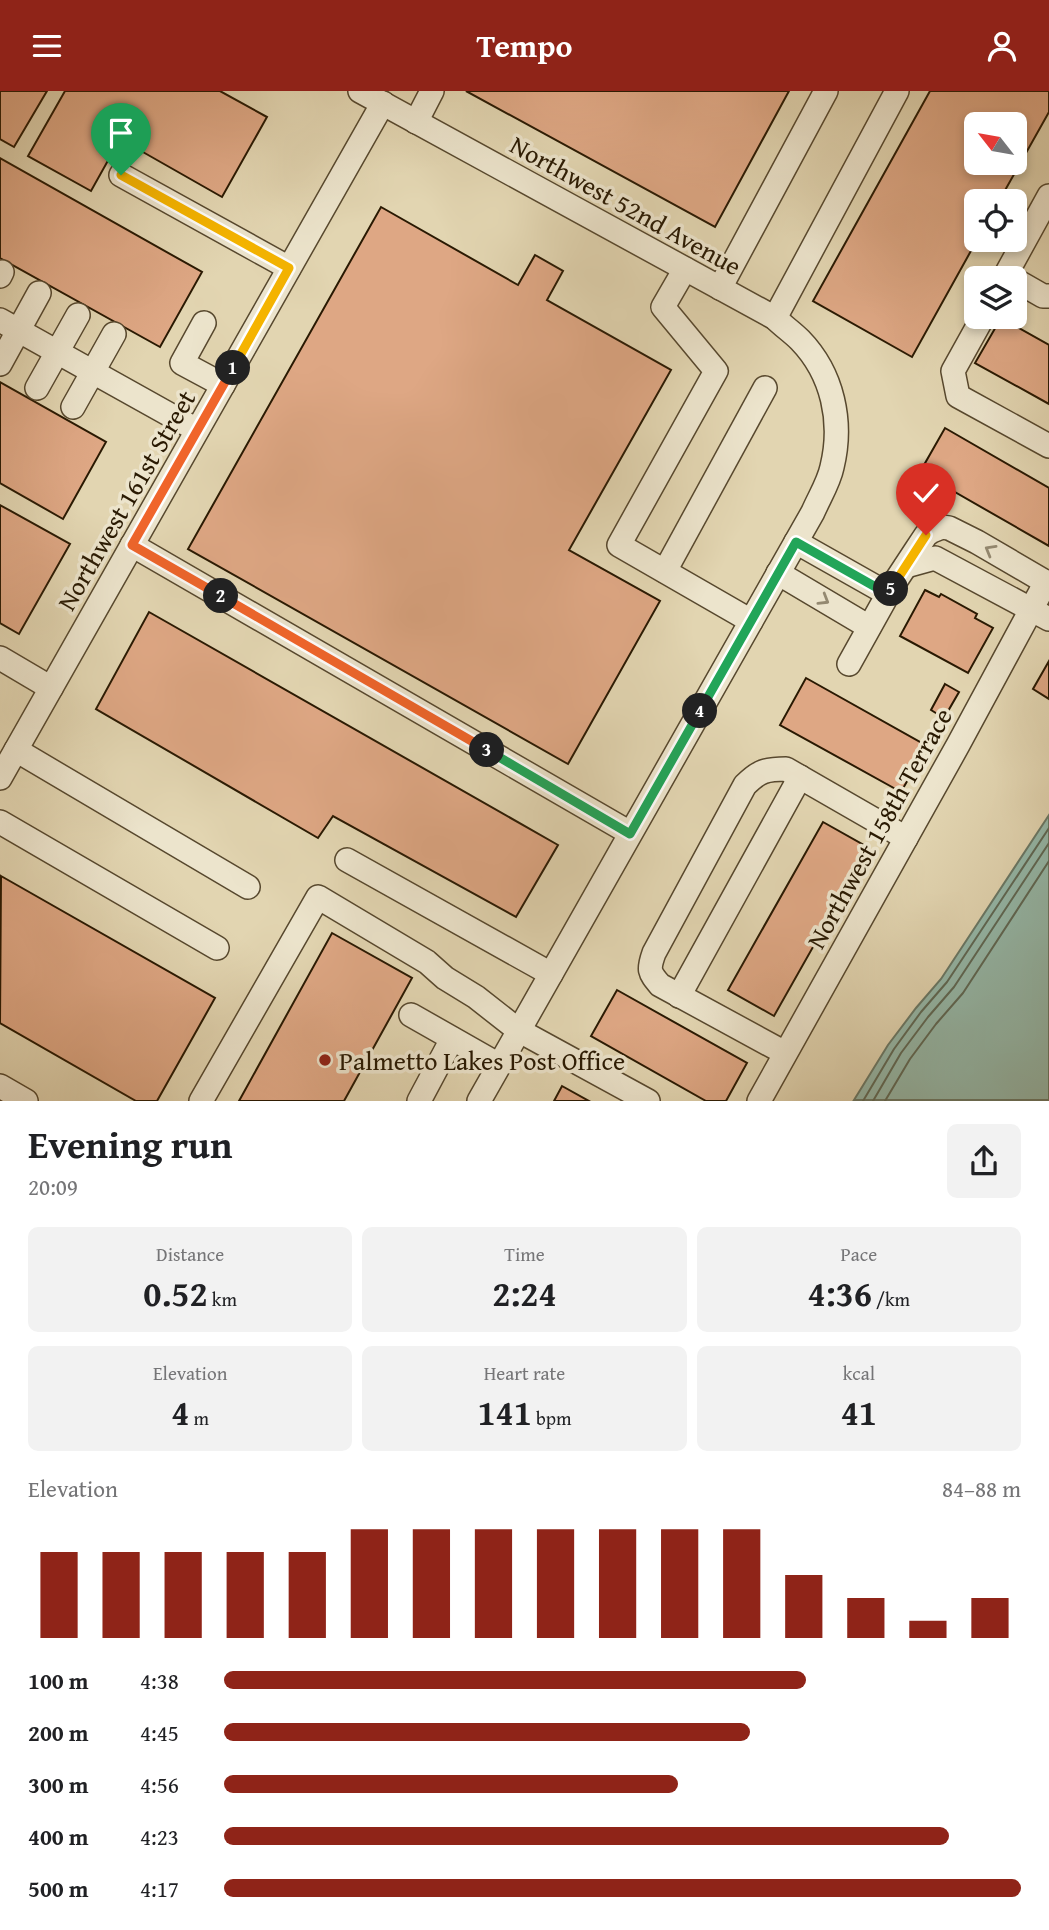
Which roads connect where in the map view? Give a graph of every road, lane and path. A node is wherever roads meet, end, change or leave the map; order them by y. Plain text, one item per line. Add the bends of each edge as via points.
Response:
1 (432, 91) edge
2 (826, 91) edge
3 (897, 91) edge
4 (369, 95) edge
5 (416, 122) junction
6 (121, 175) dead end
7 (1049, 196) edge
8 (1015, 266) edge
9 (289, 268) junction
10 (685, 269) junction
11 (720, 288) junction
12 (1027, 288) edge
13 (39, 293) dead end
14 (1049, 296) edge
15 (78, 314) dead end
16 (775, 318) junction
17 (204, 323) dead end
18 (9, 325) edge
19 (976, 329) edge
20 (114, 334) dead end
21 (57, 352) junction
22 (0, 364) edge
23 (93, 372) junction
24 (223, 385) junction
25 (37, 388) dead end
26 (765, 388) dead end
27 (73, 408) dead end
28 (197, 430) junction
29 (1049, 446) edge
30 (796, 542) junction
31 (132, 545) junction
32 (906, 566) junction
33 (665, 571) junction
34 (778, 573) junction
35 (1048, 583) edge
36 (888, 594) junction
37 (1040, 614) edge
38 (751, 621) junction
39 (869, 627) junction
40 (0, 658) edge
41 (849, 664) dead end
42 (51, 688) junction
43 (16, 750) junction
44 (800, 777) junction
45 (0, 778) edge
46 (0, 822) edge
47 (630, 834) junction
48 (906, 838) junction
49 (347, 860) dead end
50 (248, 887) dead end
51 (217, 948) dead end
52 (551, 974) junction
53 (679, 996) junction
54 (411, 1015) dead end
55 (518, 1030) junction
56 (452, 1039) junction
57 (785, 1053) junction
58 (499, 1065) junction
59 (0, 1086) edge
60 (26, 1101) edge
61 (201, 1101) edge
62 (419, 1101) edge
63 (479, 1101) edge
64 (648, 1101) edge
65 (759, 1101) edge

1 - 5 street
2 - 11 street
3 - 16 street
4 - 5 street, Northwest 52nd Avenue
4 - 9 street, Northwest 161st Street
5 - 10 street, Northwest 52nd Avenue
6 - 9 street
7 - 8 street
9 - 24 street, Northwest 161st Street
10 - 11 street, Northwest 52nd Avenue
10 - 33 street via 663,307 716,371 619,545
11 - 16 street, Northwest 52nd Avenue
12 - 14 street
13 - 18 street
15 - 21 street
16 - 30 street, Northwest 52nd Avenue via 802,342 823,372 834,400 838,432 832,469
17 - 24 street via 182,363
18 - 21 street
18 - 22 street
19 - 29 street via 953,371 958,396
20 - 23 street
21 - 23 street
21 - 25 street
23 - 27 street
23 - 28 street
24 - 28 street, Northwest 161st Street
26 - 33 street
28 - 31 street, Northwest 161st Street
30 - 34 street, Northwest 52nd Avenue
30 - 36 street
31 - 42 street, Northwest 161st Street
31 - 47 street
35 -> 32 street via 942,527 926,535
32 - 36 street
32 - 37 street via 935,558
33 - 38 street
34 - 38 street, Northwest 52nd Avenue
34 -> 39 street
35 - 37 street, Northwest 158th Terrace
36 - 39 street
37 - 48 street, Northwest 158th Terrace
38 - 47 street, Northwest 52nd Avenue
39 - 41 street
40 - 42 street
42 - 43 street, Northwest 161st Street
43 - 45 street, Northwest 161st Street
43 - 50 street
44 - 48 street
44 - 53 street
44 - 53 street via 786,769 771,769 756,773 745,785 650,965 650,974 660,985
46 - 51 street
47 - 52 street, Northwest 52nd Avenue
48 - 57 street, Northwest 158th Terrace
49 - 52 street
52 - 55 street, Northwest 52nd Avenue
53 - 57 street
54 - 56 street
55 - 58 street, Northwest 52nd Avenue
55 - 61 street via 427,962 318,897
55 - 64 street
56 - 58 street
56 - 62 street
57 - 65 street, Northwest 158th Terrace
58 - 63 street, Northwest 52nd Avenue
59 - 60 street

